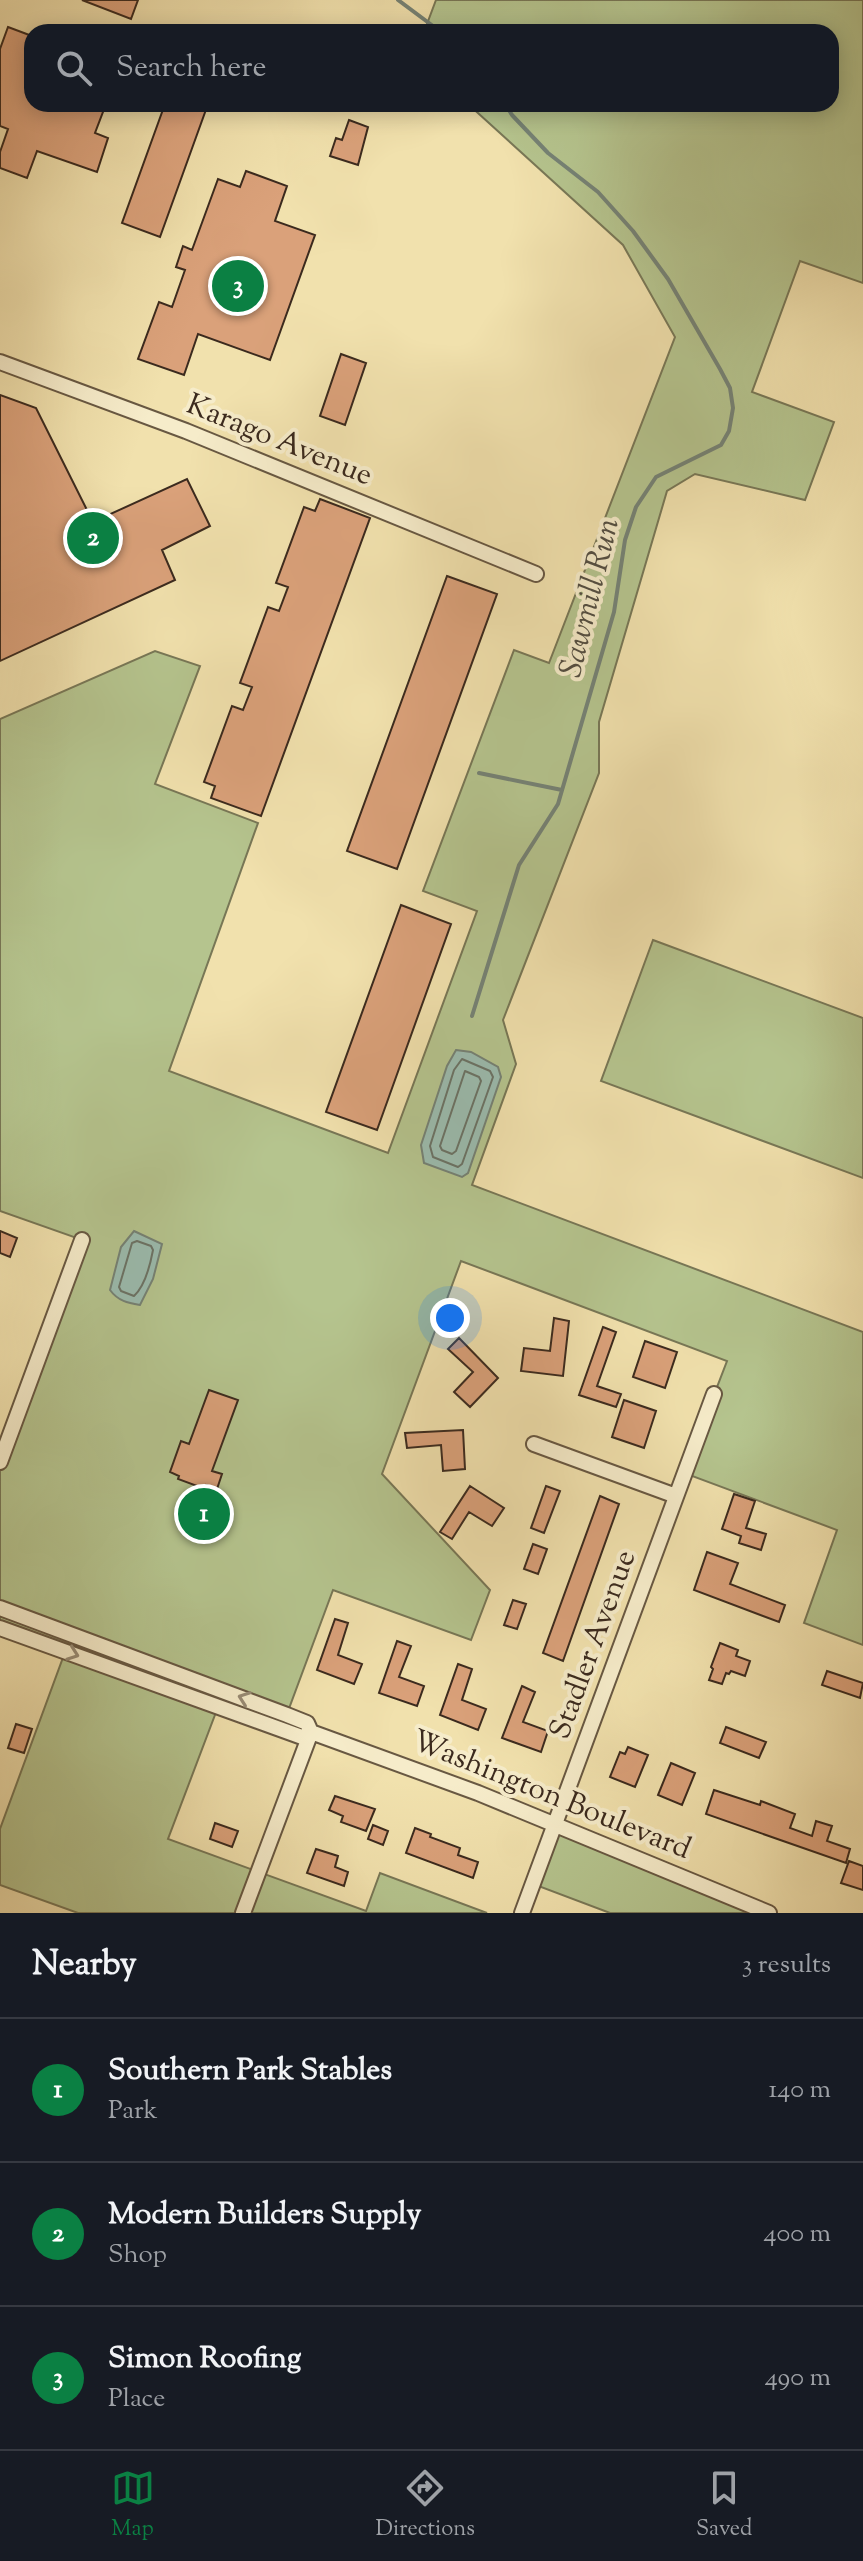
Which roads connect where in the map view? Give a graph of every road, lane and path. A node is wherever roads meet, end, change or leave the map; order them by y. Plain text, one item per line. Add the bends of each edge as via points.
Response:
1 (0, 362) edge
2 (536, 574) dead end
3 (82, 1240) dead end
4 (714, 1394) dead end
5 (534, 1444) dead end
6 (0, 1462) edge
7 (676, 1496) junction
8 (0, 1608) edge
9 (0, 1628) edge
10 (131, 1657) junction
11 (125, 1674) junction
12 (311, 1732) junction
13 (557, 1824) junction
14 (243, 1913) edge
15 (522, 1913) edge
16 (769, 1913) edge

1 - 2 street, Karago Avenue via 186,431
3 - 6 street
4 - 7 street, Stadler Avenue
5 - 7 street
7 - 13 street, Stadler Avenue
8 - 10 street, Washington Boulevard
9 -> 11 street, Washington Boulevard
10 - 11 street
12 -> 10 street, Washington Boulevard via 307,1723
11 - 12 street, Washington Boulevard via 302,1737
12 - 13 street, Washington Boulevard
12 - 14 street
13 - 15 street, Stadler Avenue
13 - 16 street, Washington Boulevard

